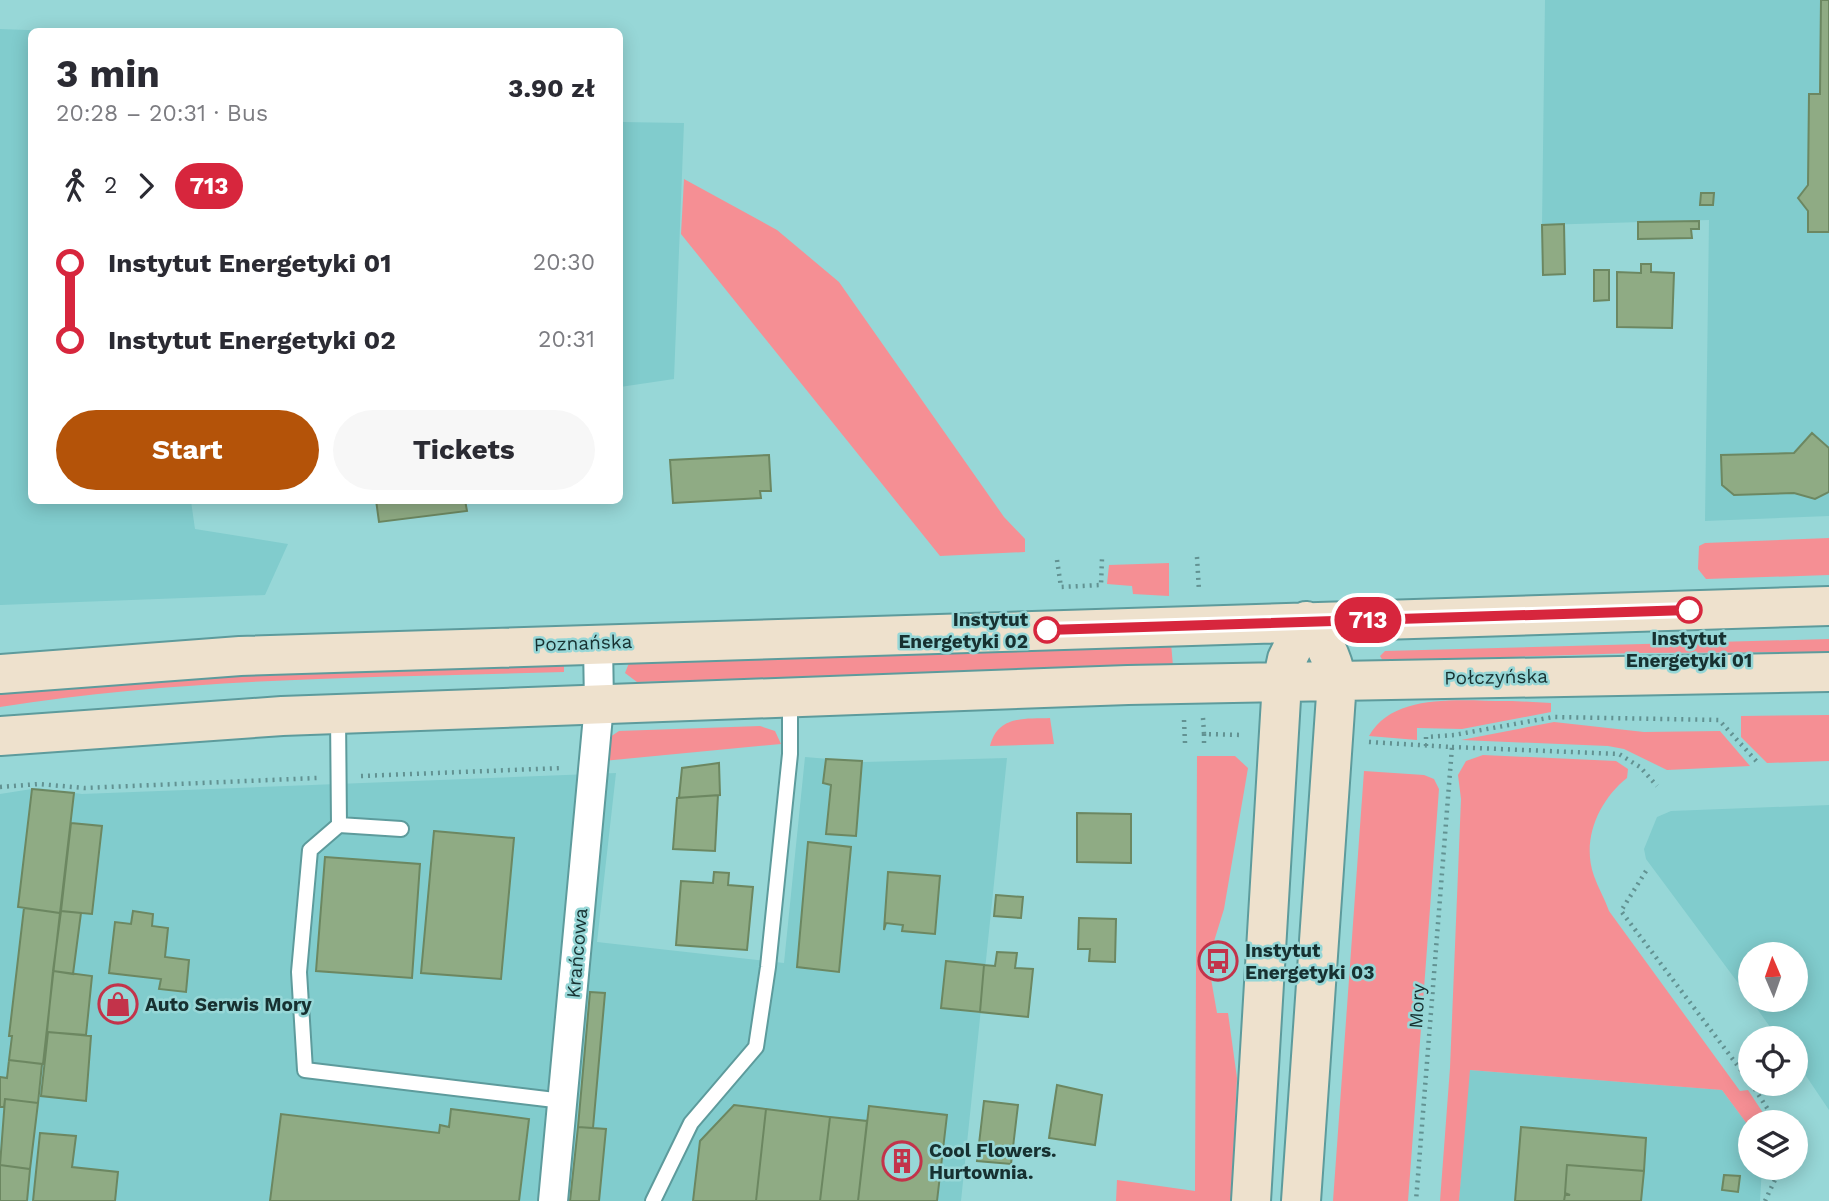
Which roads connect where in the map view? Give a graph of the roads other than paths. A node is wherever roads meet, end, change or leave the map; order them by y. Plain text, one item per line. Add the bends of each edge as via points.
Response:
1 (1829, 606) edge
2 (1306, 621) junction
3 (598, 643) junction
4 (1829, 672) edge
5 (0, 674) edge
6 (1337, 681) junction
7 (1282, 682) junction
8 (790, 698) junction
9 (599, 705) junction
10 (338, 714) junction
11 (0, 736) edge
12 (340, 825) junction
13 (401, 828) dead end
14 (562, 1101) junction
15 (553, 1201) edge
16 (653, 1201) edge
17 (1251, 1201) edge
18 (1301, 1201) edge

1 - 2 main road
2 - 3 main road, Poznańska
2 - 6 main road via 1333,659
2 - 7 main road via 1287,659
3 - 5 main road, Poznańska via 240,656
3 - 9 street, Krańcowa
4 - 6 main road, Połczyńska
6 - 7 main road, Połczyńska
6 - 18 main road
7 - 8 main road, Połczyńska via 1173,695
7 - 17 main road
8 - 9 main road
8 - 16 lane via 790,754 756,1047 691,1123
9 - 10 main road
9 - 14 street, Krańcowa
10 - 11 main road
10 - 12 lane
12 - 13 lane
12 - 14 lane via 310,850 299,972 305,1070
14 - 15 street, Krańcowa

